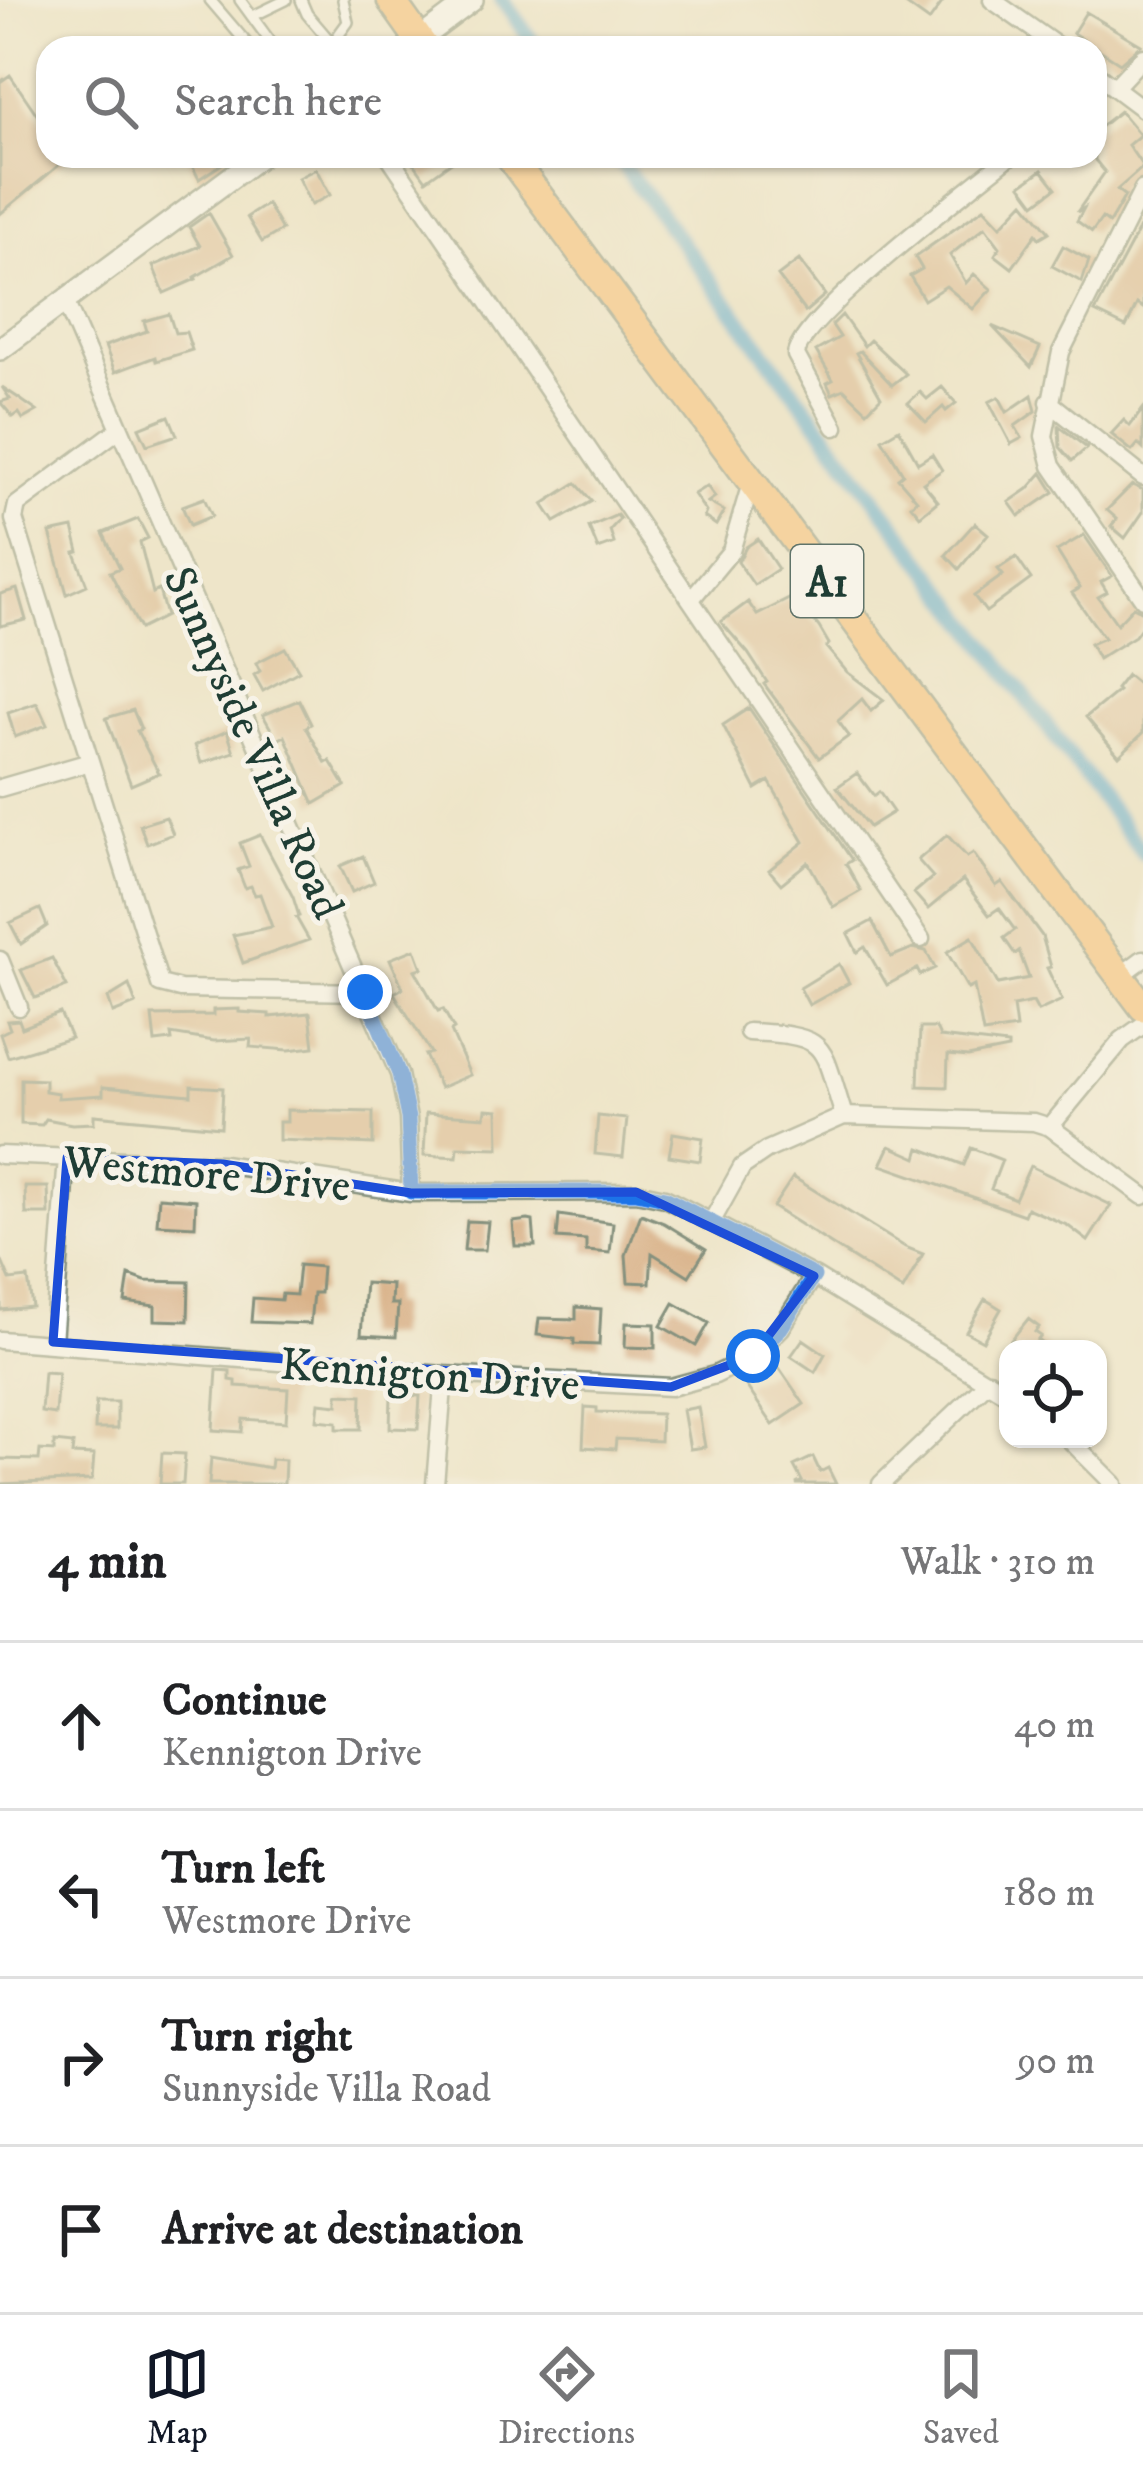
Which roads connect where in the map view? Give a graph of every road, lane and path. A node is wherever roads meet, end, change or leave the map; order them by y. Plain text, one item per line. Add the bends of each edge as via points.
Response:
1 (210, 0) edge
2 (240, 0) edge
3 (286, 0) edge
4 (301, 0) edge
5 (343, 0) edge
6 (392, 0) edge
7 (472, 0) edge
8 (992, 0) edge
9 (253, 16) junction
10 (241, 36) edge
11 (267, 36) edge
12 (325, 36) edge
13 (339, 36) edge
14 (412, 36) edge
15 (428, 36) edge
16 (1043, 36) edge
17 (1143, 57) edge
18 (1107, 78) edge
19 (1107, 84) edge
20 (1143, 109) edge
21 (244, 168) edge
22 (397, 168) edge
23 (518, 168) edge
24 (996, 168) edge
25 (1143, 189) edge
26 (65, 301) junction
27 (0, 349) edge
28 (1049, 402) junction
29 (835, 427) dead end
30 (118, 430) junction
31 (1143, 478) edge
32 (752, 480) junction
33 (692, 598) junction
34 (1143, 599) edge
35 (90, 762) junction
36 (0, 788) edge
37 (922, 939) dead end
38 (0, 959) edge
39 (1137, 984) edge
40 (365, 992) junction
41 (19, 1007) dead end
42 (1143, 1025) edge
43 (748, 1032) dead end
44 (844, 1116) junction
45 (1050, 1127) junction
46 (0, 1155) edge
47 (67, 1158) junction
48 (411, 1192) junction
49 (1143, 1196) edge
50 (712, 1221) junction
51 (814, 1276) junction
52 (0, 1340) edge
53 (53, 1342) junction
54 (444, 1375) junction
55 (989, 1382) junction
56 (999, 1389) edge
57 (1079, 1448) edge
58 (436, 1484) edge
59 (881, 1484) edge
60 (1114, 1484) edge

1 - 10 lane
2 - 9 lane
3 - 9 lane
4 - 12 lane
5 - 13 lane via 348,22
6 - 14 main road
7 - 15 street
8 - 16 street
9 - 11 lane
17 - 18 street
19 - 20 street
21 - 26 street
22 - 33 street
23 - 32 main road, A1
24 - 29 street via 798,343 796,356
25 - 28 street via 1061,352
26 - 27 street
26 - 30 street, Sunnyside Villa Road
28 - 31 street
28 - 34 street via 1044,436 1052,466
30 - 35 street via 17,505 14,519
30 - 40 street, Sunnyside Villa Road
32 - 33 street via 731,551
32 - 39 main road, A1
33 - 37 street
35 - 36 street
35 - 40 street via 160,984
38 - 41 street
40 - 48 street, Sunnyside Villa Road via 399,1074
42 - 45 street
43 - 44 street via 803,1034 814,1043
44 - 45 street
44 - 50 street via 742,1167
45 - 49 street
46 - 47 street, Westmore Drive
47 - 48 street, Westmore Drive via 224,1164
47 - 53 street
48 - 50 street, Westmore Drive via 636,1192
50 - 51 street, Westmore Drive
51 - 54 street, Kennigton Drive via 753,1356 693,1381 602,1386
51 - 55 street, Westmore Drive
52 - 53 street, Kennigton Drive
53 - 54 street, Kennigton Drive
54 - 58 street
55 - 56 street, Westmore Drive
55 - 59 street
57 - 60 street

